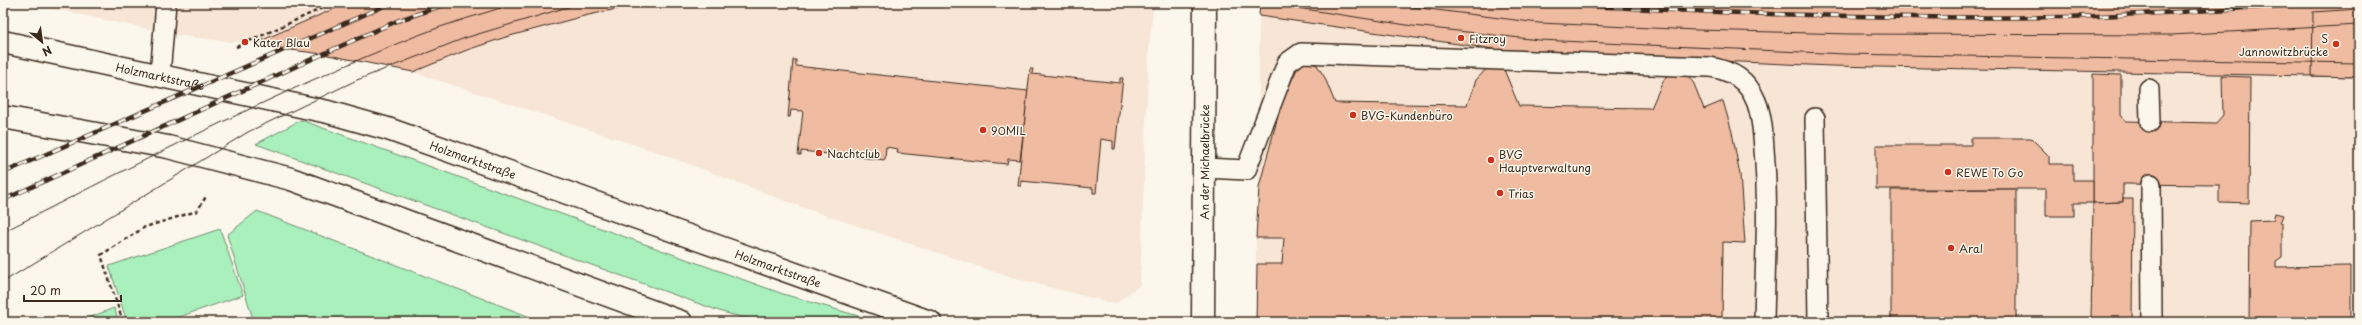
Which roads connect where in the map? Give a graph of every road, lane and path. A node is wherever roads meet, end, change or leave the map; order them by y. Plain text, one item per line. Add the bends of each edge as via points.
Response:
1 (166, 3) edge
2 (334, 3) edge
3 (1205, 3) edge
4 (3, 42) edge
5 (236, 46) dead end
6 (160, 75) junction
7 (2150, 89) dead end
8 (3, 117) edge
9 (1815, 118) dead end
10 (2150, 122) dead end
11 (1205, 168) junction
12 (2151, 184) dead end
13 (208, 195) dead end
14 (123, 322) edge
15 (681, 322) edge
16 (930, 322) edge
17 (1203, 322) edge
18 (1764, 322) edge
19 (1818, 322) edge
20 (2152, 322) edge

1 - 6 lane
2 - 5 path
3 - 11 main road, An der Michaelbrücke
4 - 6 main road, Holzmarktstraße
6 - 16 main road, Holzmarktstraße via 328,112 388,129
7 - 10 lane
8 - 15 main road via 168,147 291,179
9 - 19 lane
11 - 17 main road, An der Michaelbrücke
11 - 18 lane via 1246,170 1287,63 1301,53 1710,67 1729,70 1744,83 1756,101 1762,126 1766,188
12 - 20 lane
13 - 14 path via 197,211 145,226 101,256

